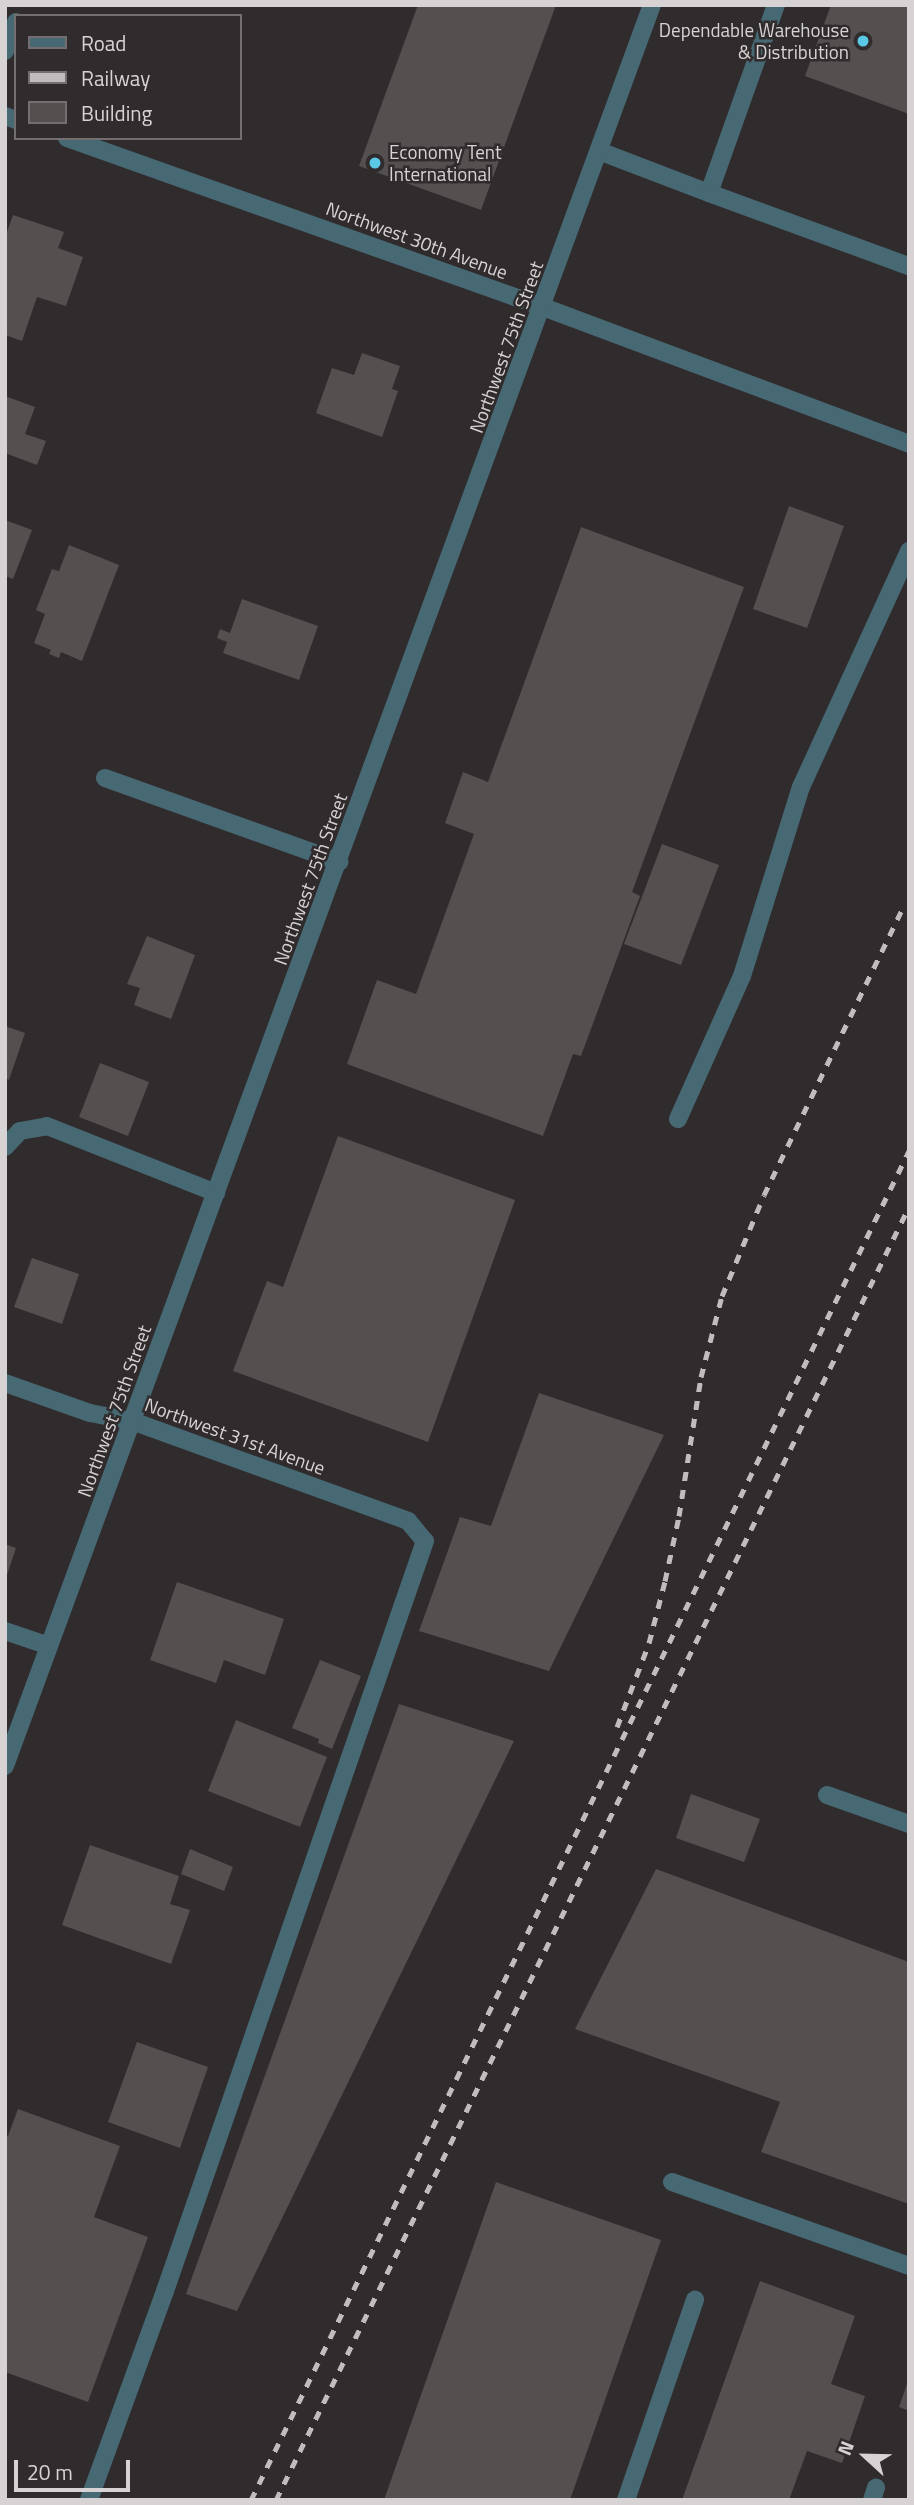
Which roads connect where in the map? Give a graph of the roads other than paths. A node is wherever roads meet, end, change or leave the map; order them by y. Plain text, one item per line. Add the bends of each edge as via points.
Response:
1 (652, 5) edge
2 (776, 5) edge
3 (14, 27) edge
4 (5, 51) edge
5 (73, 140) edge
6 (599, 151) junction
7 (709, 193) junction
8 (909, 266) edge
9 (543, 307) junction
10 (909, 444) edge
11 (909, 551) edge
12 (105, 778) dead end
13 (339, 862) junction
14 (678, 1119) dead end
15 (5, 1147) edge
16 (216, 1193) junction
17 (5, 1383) edge
18 (132, 1421) junction
19 (5, 1631) edge
20 (49, 1646) junction
21 (5, 1766) edge
22 (827, 1795) dead end
23 (909, 1824) edge
24 (672, 2182) dead end
25 (909, 2266) edge
26 (695, 2300) dead end
27 (89, 2500) edge
28 (626, 2500) edge

1 - 6 street, Northwest 75th Street
2 - 7 street
3 - 4 street
5 - 9 street, Northwest 30th Avenue
6 - 7 street
6 - 9 street, Northwest 75th Street
7 - 8 street
9 - 10 street, Northwest 30th Avenue
9 - 13 street, Northwest 75th Street
11 - 14 street via 800,787 742,976
12 - 13 street
13 - 16 street, Northwest 75th Street
15 - 16 street via 20,1131 47,1126
16 - 18 street, Northwest 75th Street
17 - 18 street, Northwest 31st Avenue via 90,1413
18 - 20 street, Northwest 75th Street
18 - 27 street, Northwest 31st Avenue via 408,1521 425,1541
19 - 20 street
20 - 21 street, Northwest 75th Street
22 - 23 street
24 - 25 street
26 - 28 street

